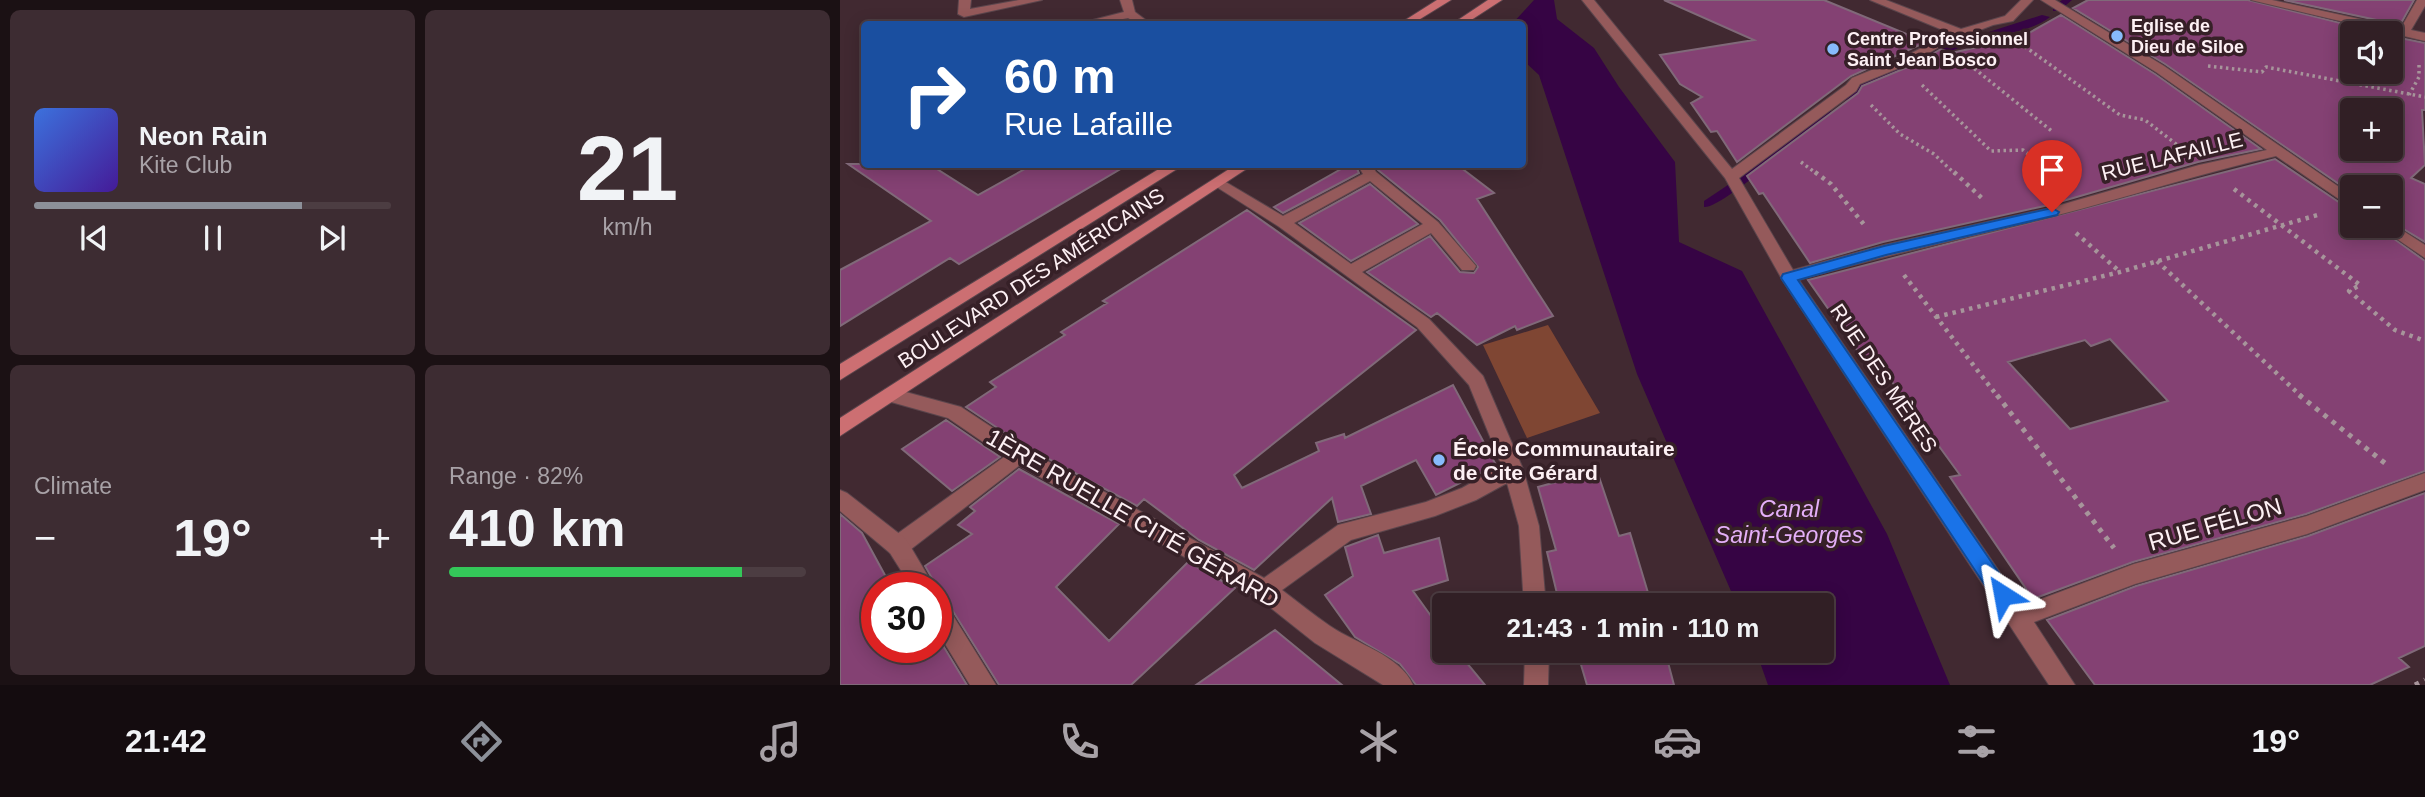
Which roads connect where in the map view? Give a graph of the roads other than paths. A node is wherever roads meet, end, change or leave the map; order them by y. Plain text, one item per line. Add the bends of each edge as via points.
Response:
1 (965, 0) edge
2 (1036, 0) edge
3 (1126, 0) edge
4 (1445, 0) edge
5 (1496, 0) edge
6 (1588, 0) edge
7 (1876, 0) edge
8 (2027, 0) edge
9 (2047, 0) edge
10 (2257, 0) edge
11 (2423, 0) edge
12 (1130, 14) junction
13 (1097, 21) edge
14 (1141, 21) edge
15 (1410, 21) edge
16 (1463, 21) edge
17 (2404, 32) junction
18 (1962, 34) junction
19 (2425, 37) edge
20 (2281, 151) junction
21 (1172, 168) edge
22 (1241, 168) edge
23 (1367, 170) edge
24 (1731, 177) junction
25 (1219, 184) junction
26 (2340, 193) edge
27 (1283, 223) junction
28 (1433, 225) junction
29 (2403, 238) edge
30 (2425, 253) edge
31 (1468, 266) dead end
32 (1351, 271) junction
33 (1788, 278) junction
34 (840, 373) edge
35 (891, 395) junction
36 (840, 428) edge
37 (1018, 455) junction
38 (1513, 468) junction
39 (2419, 483) edge
40 (840, 499) edge
41 (898, 546) junction
42 (914, 572) edge
43 (1265, 590) junction
44 (1534, 593) edge
45 (2018, 618) junction
46 (952, 634) edge
47 (1537, 663) edge
48 (984, 685) edge
49 (1401, 685) edge
50 (1536, 685) edge
51 (2063, 685) edge

1 - 2 street via 964,14
3 - 12 street
4 - 15 main road
5 - 16 main road
6 - 24 street, RUE DES MÈRES
7 - 18 street
8 - 18 street via 2010,19
9 - 20 street
10 - 17 street
11 - 17 street
12 - 13 street
12 - 14 street
17 - 19 street
18 - 24 street via 1856,80
20 - 26 street
20 - 33 street, RUE LAFAILLE
21 - 34 main road, BOULEVARD DES AMÉRICAINS
22 - 25 main road, BOULEVARD DES AMÉRICAINS
23 - 27 street
23 - 28 street
24 - 33 street, RUE DES MÈRES
25 - 27 street
25 - 35 main road, BOULEVARD DES AMÉRICAINS
27 - 32 street
28 - 31 street
28 - 32 street
29 - 30 street
32 - 38 street via 1423,323 1477,381
33 - 45 street, RUE DES MÈRES
35 - 36 main road, BOULEVARD DES AMÉRICAINS
35 - 37 street, 1ÈRE RUELLE CITÉ GÉRARD via 954,412
37 - 41 street
37 - 43 street, 1ÈRE RUELLE CITÉ GÉRARD
38 - 43 street via 1469,494 1428,510 1345,532
38 - 44 street via 1529,526
39 - 45 street, RUE FÉLON via 2307,525 2134,574
40 - 41 street
41 - 42 street
43 - 49 street, 1ÈRE RUELLE CITÉ GÉRARD via 1323,635 1383,669
45 - 51 street, RUE DES MÈRES
46 - 48 street
47 - 50 street

